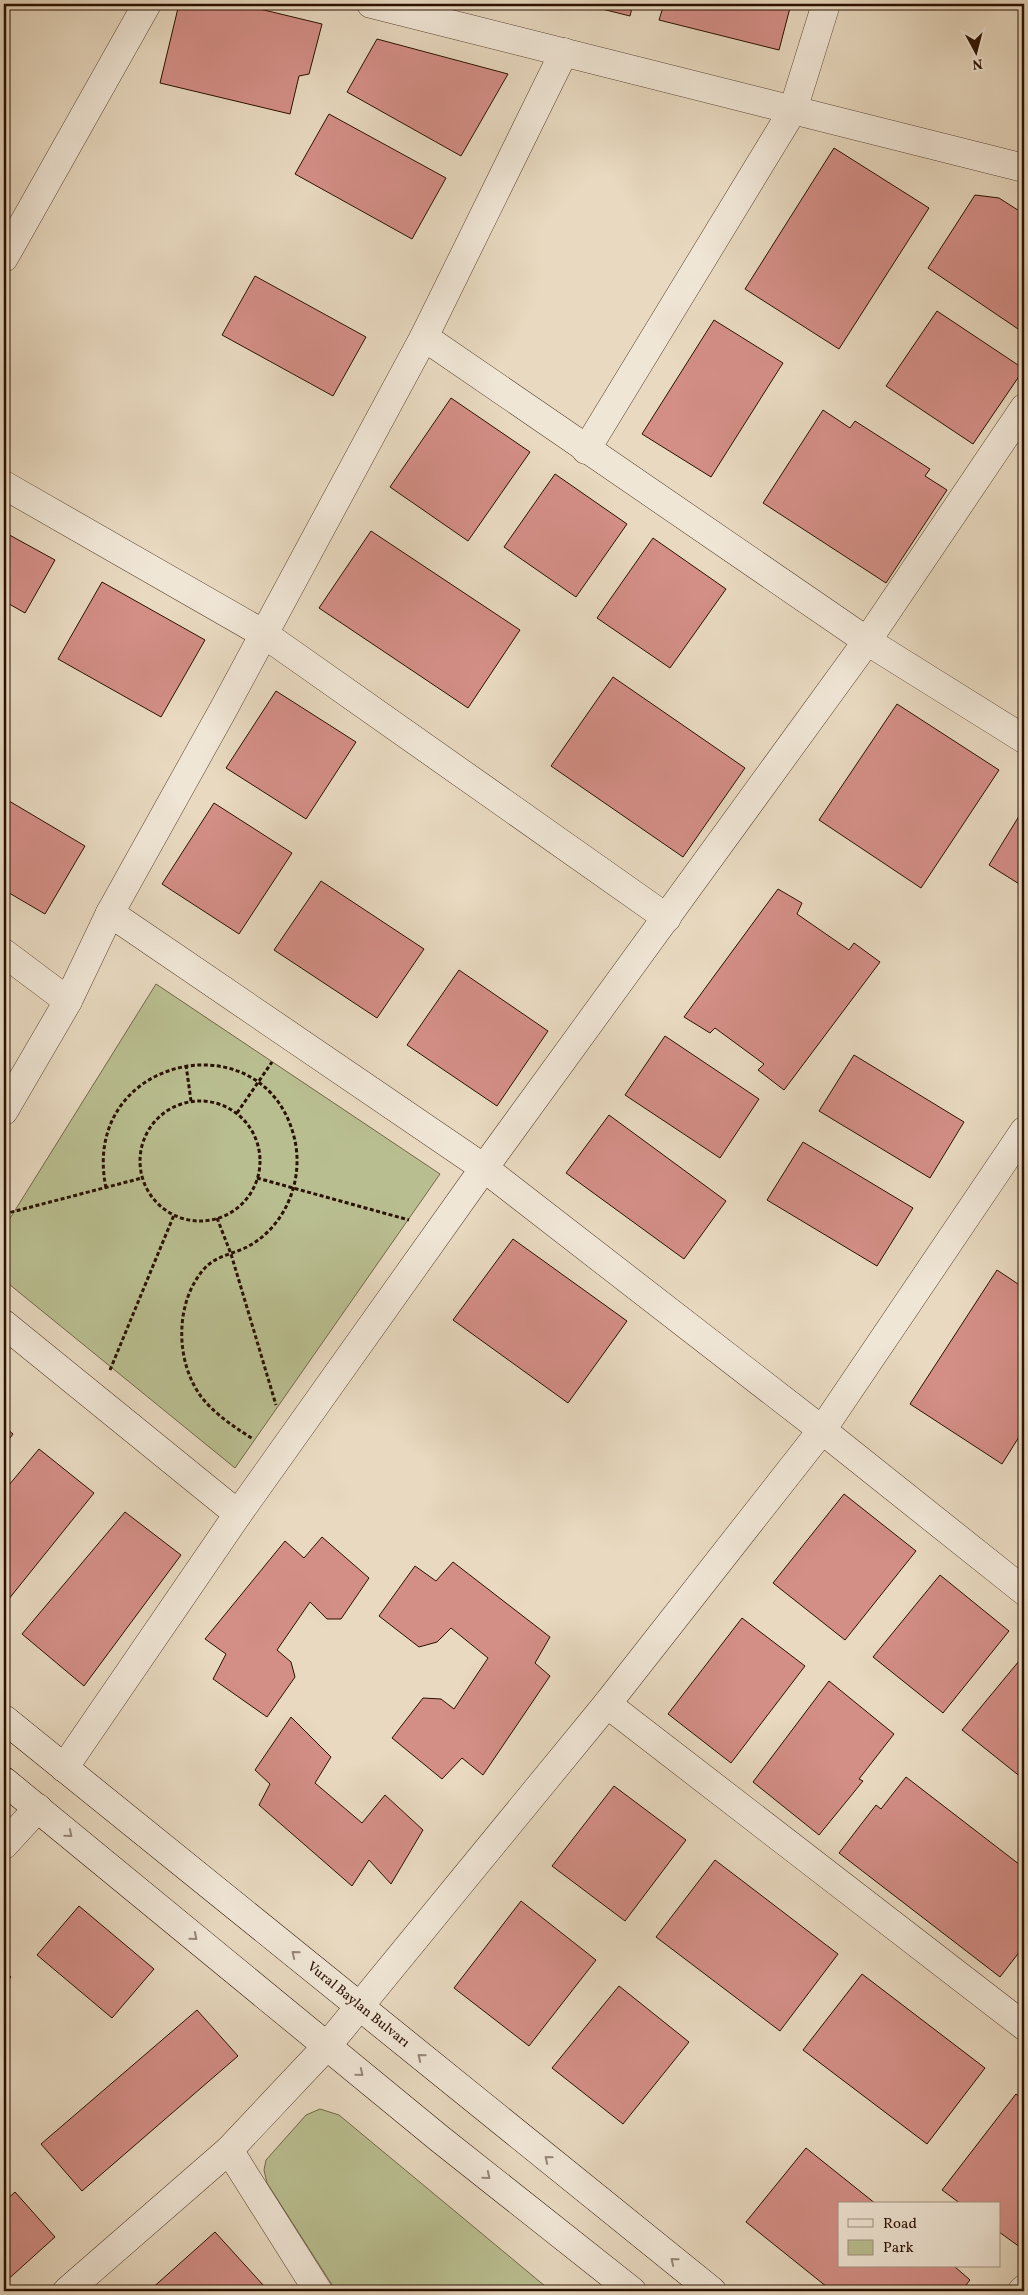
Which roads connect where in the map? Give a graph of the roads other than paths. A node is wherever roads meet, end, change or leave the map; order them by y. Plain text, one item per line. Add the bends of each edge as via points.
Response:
1 (147, 4) edge
2 (371, 4) edge
3 (826, 4) edge
4 (564, 52) junction
5 (793, 110) junction
6 (1024, 168) edge
7 (4, 258) edge
8 (424, 337) junction
9 (1024, 408) edge
10 (586, 450) junction
11 (4, 485) edge
12 (264, 634) junction
13 (867, 641) junction
14 (1024, 739) edge
15 (110, 913) junction
16 (667, 918) junction
17 (4, 953) edge
18 (68, 1001) junction
19 (4, 1111) edge
20 (1024, 1131) edge
21 (484, 1168) junction
22 (4, 1324) edge
23 (822, 1430) junction
24 (238, 1514) junction
25 (1024, 1591) edge
26 (607, 1704) junction
27 (4, 1719) edge
28 (64, 1768) junction
29 (4, 1781) edge
30 (38, 1808) junction
31 (4, 1845) edge
32 (359, 2006) junction
33 (1024, 2026) edge
34 (327, 2046) junction
35 (229, 2150) junction
36 (67, 2291) edge
37 (318, 2291) edge
38 (632, 2291) edge
39 (712, 2291) edge

1 - 7 street
2 - 4 street
3 - 5 street
4 - 5 street
4 - 8 street
5 - 6 street
5 - 10 street
8 - 10 street
8 - 12 street
9 - 13 street
10 - 13 street
11 - 12 street
12 - 15 street
12 - 16 street
13 - 14 street
13 - 16 street
15 - 18 street
15 - 21 street
16 - 21 street
17 - 18 street
18 - 19 street
20 - 23 street
21 - 23 street
21 - 24 street
22 - 24 street
23 - 25 street
23 - 26 street
24 - 28 street
26 - 32 street
26 - 33 street
27 - 28 street, Vural Baylan Bulvarı
32 -> 28 street, Vural Baylan Bulvarı
29 - 30 street
30 - 31 street
30 -> 34 street
32 - 34 street
39 -> 32 street, Vural Baylan Bulvarı
34 - 35 street
34 -> 38 street
35 - 36 street
35 - 37 street

